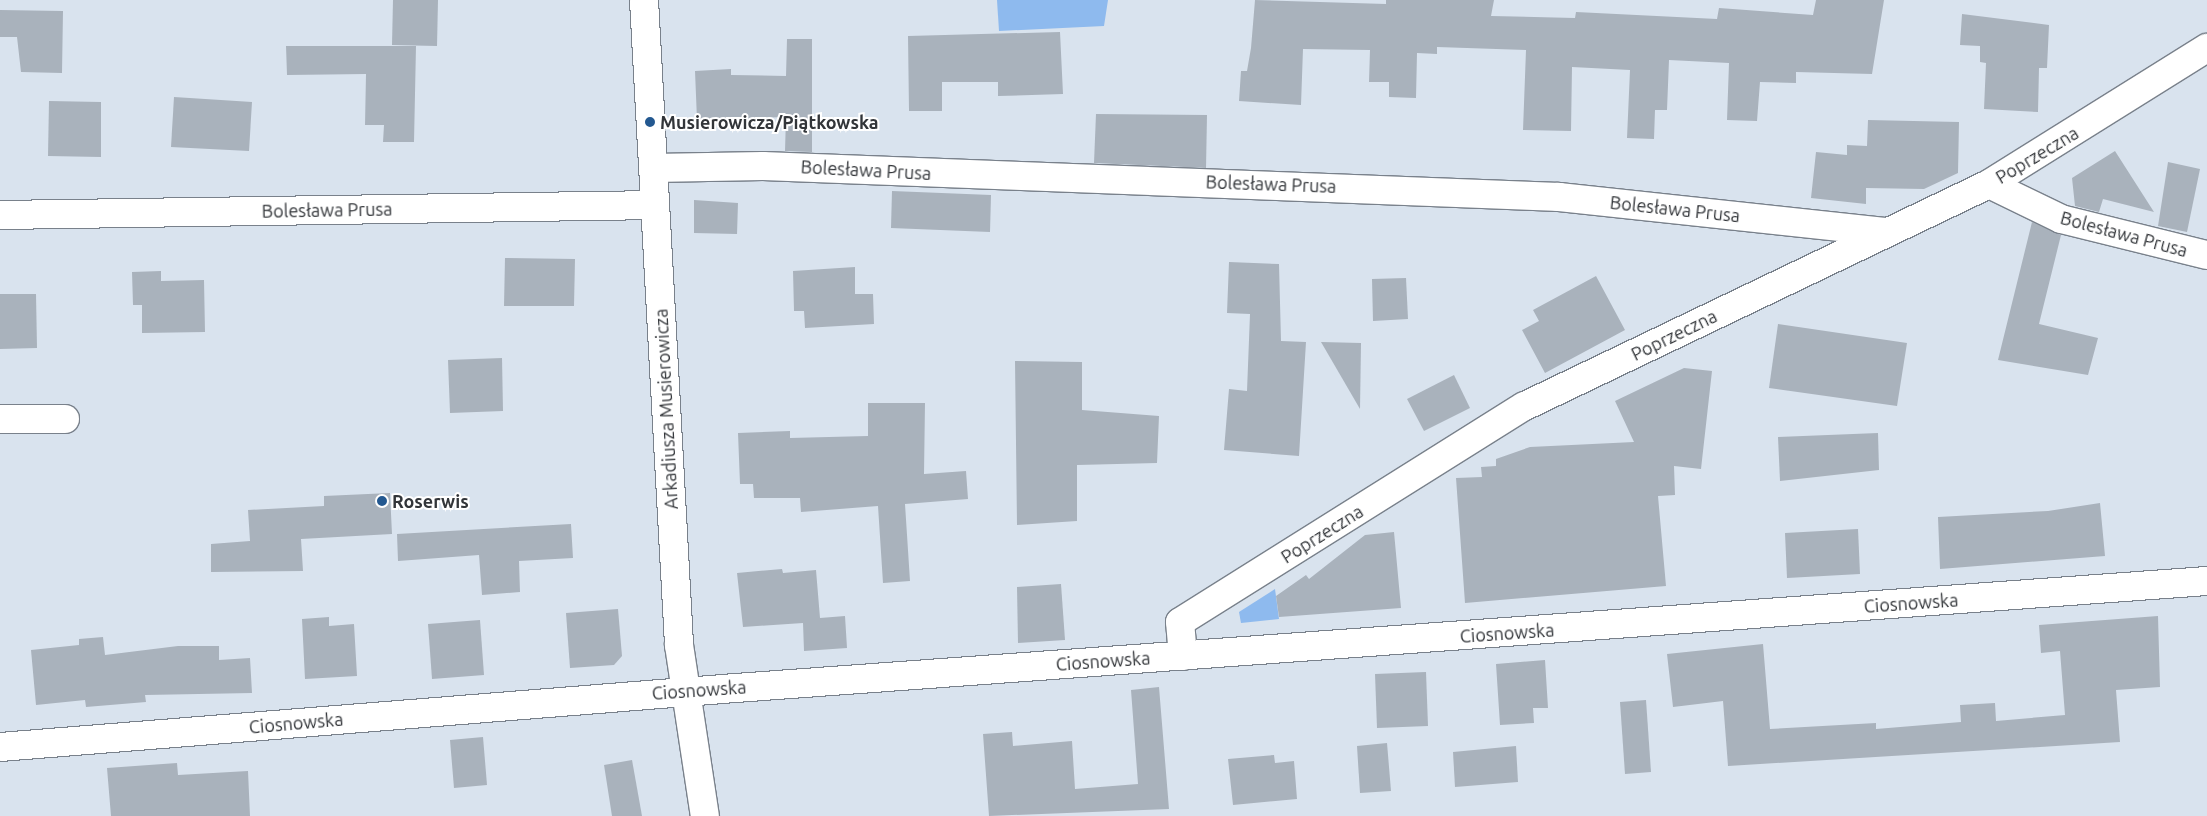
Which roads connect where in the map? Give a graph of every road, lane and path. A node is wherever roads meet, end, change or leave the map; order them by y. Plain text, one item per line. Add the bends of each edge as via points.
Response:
1 (644, 0) edge
2 (2207, 48) edge
3 (653, 168) junction
4 (1989, 184) junction
5 (655, 205) junction
6 (0, 215) edge
7 (1887, 232) junction
8 (2207, 255) edge
9 (0, 419) edge
10 (65, 419) dead end
11 (2207, 581) edge
12 (1183, 656) junction
13 (683, 692) junction
14 (0, 747) edge
15 (705, 816) edge

1 - 3 street, Arkadiusza Musierowicza
2 - 4 street, Poprzeczna
3 - 5 street, Arkadiusza Musierowicza
3 - 7 street, Bolesława Prusa via 763,166 1559,197
4 - 7 street, Poprzeczna
4 - 8 street, Bolesława Prusa via 2061,219
5 - 6 street, Bolesława Prusa
5 - 13 street, Arkadiusza Musierowicza
7 - 12 street, Poprzeczna via 1525,406 1180,622
9 - 10 street
11 - 12 street, Ciosnowska
12 - 13 street, Ciosnowska
13 - 14 street, Ciosnowska
13 - 15 street, Arkadiusza Musierowicza

